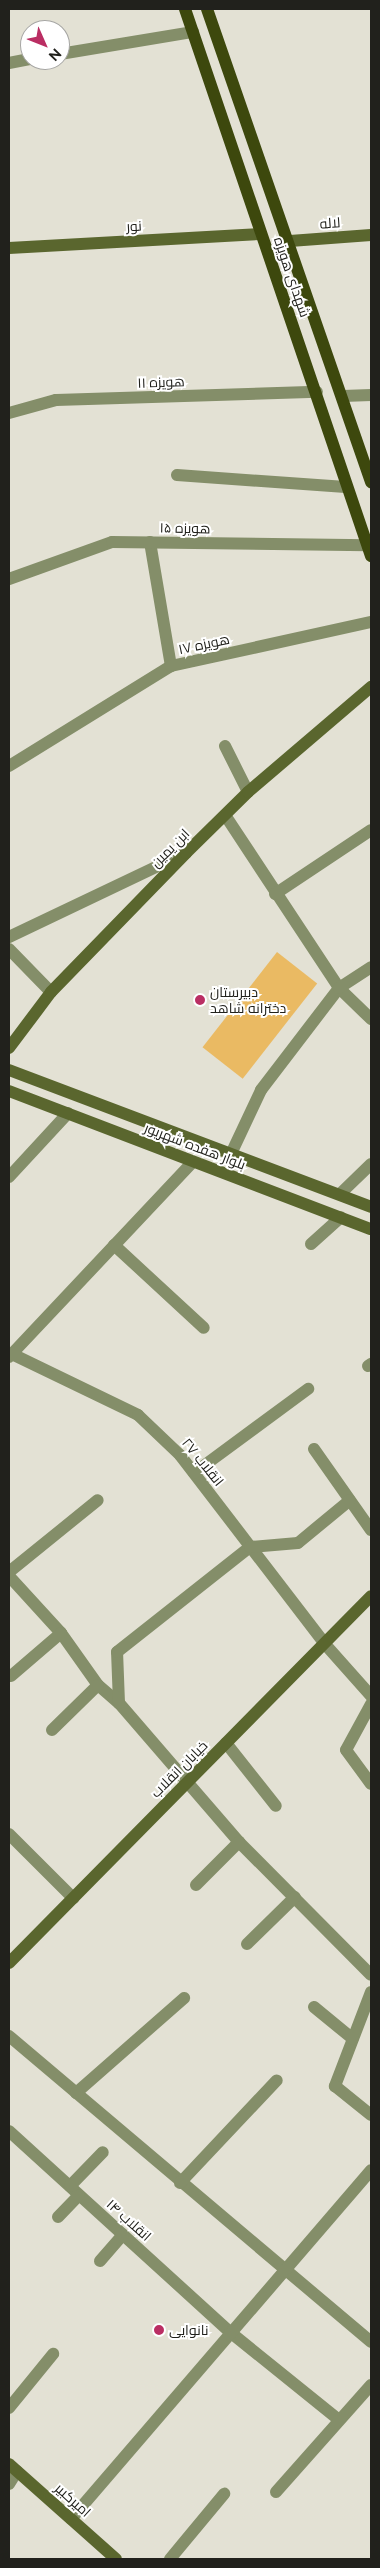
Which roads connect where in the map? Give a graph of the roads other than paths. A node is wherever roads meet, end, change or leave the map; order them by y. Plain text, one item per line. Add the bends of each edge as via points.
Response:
1 (185, 9) edge
2 (209, 9) edge
3 (193, 32) junction
4 (70, 52) edge
5 (261, 234) junction
6 (371, 235) edge
7 (290, 241) junction
8 (9, 248) edge
9 (317, 392) junction
10 (371, 394) edge
11 (343, 396) junction
12 (9, 413) edge
13 (177, 475) dead end
14 (371, 482) edge
15 (346, 487) junction
16 (150, 542) junction
17 (370, 551) edge
18 (9, 579) edge
19 (371, 622) edge
20 (170, 666) junction
21 (371, 687) edge
22 (225, 746) dead end
23 (9, 766) edge
24 (248, 792) junction
25 (225, 815) junction
26 (371, 830) edge
27 (186, 853) junction
28 (275, 894) junction
29 (9, 937) edge
30 (9, 949) edge
31 (371, 967) edge
32 (338, 988) junction
33 (51, 992) junction
34 (371, 1019) edge
35 (9, 1048) edge
36 (9, 1070) edge
37 (9, 1091) edge
38 (68, 1113) junction
39 (230, 1156) junction
40 (193, 1162) junction
41 (371, 1164) edge
42 (9, 1177) edge
43 (340, 1194) junction
44 (371, 1207) edge
45 (341, 1217) junction
46 (371, 1229) edge
47 (311, 1244) dead end
48 (114, 1245) junction
49 (204, 1328) dead end
50 (10, 1356) edge
51 (308, 1389) dead end
52 (314, 1449) dead end
53 (194, 1473) junction
54 (98, 1500) dead end
55 (350, 1500) junction
56 (371, 1530) edge
57 (250, 1547) junction
58 (9, 1572) edge
59 (9, 1576) edge
60 (371, 1596) edge
61 (61, 1633) junction
62 (324, 1643) junction
63 (11, 1676) dead end
64 (98, 1685) junction
65 (371, 1696) edge
66 (119, 1703) junction
67 (371, 1704) edge
68 (52, 1730) dead end
69 (226, 1743) junction
70 (186, 1784) junction
71 (371, 1784) edge
72 (276, 1806) dead end
73 (9, 1834) edge
74 (239, 1842) junction
75 (196, 1885) dead end
76 (296, 1897) junction
77 (73, 1898) junction
78 (247, 1944) dead end
79 (9, 1963) edge
80 (371, 1975) edge
81 (371, 1992) edge
82 (184, 1998) dead end
83 (314, 2007) dead end
84 (9, 2036) edge
85 (353, 2039) junction
86 (277, 2080) dead end
87 (76, 2093) junction
88 (371, 2115) edge
89 (9, 2131) edge
90 (103, 2152) dead end
91 (371, 2170) edge
92 (180, 2183) junction
93 (74, 2191) junction
94 (58, 2217) dead end
95 (123, 2235) junction
96 (100, 2261) dead end
97 (286, 2268) junction
98 (230, 2332) junction
99 (371, 2342) edge
100 (53, 2354) dead end
101 (371, 2385) edge
102 (9, 2408) edge
103 (339, 2420) junction
104 (13, 2468) edge
105 (9, 2484) edge
106 (276, 2492) dead end
107 (224, 2494) dead end
108 (71, 2519) junction
109 (116, 2559) edge
110 (170, 2559) edge

1 - 3 main road, شهدای هویزه
2 - 7 main road, شهدای هویزه
3 - 4 street
3 - 5 main road, شهدای هویزه
5 - 8 main road, نور
5 - 9 main road, شهدای هویزه
6 - 7 main road, لاله
7 - 11 main road, شهدای هویزه
9 - 12 street, هویزه ۱۱ via 56,400
9 - 15 main road, شهدای هویزه
10 - 11 street
11 - 14 main road, شهدای هویزه
13 - 15 street
15 - 17 main road, شهدای هویزه
16 - 17 street, هویزه ۱۵
16 - 18 street, هویزه ۱۵ via 112,542
16 - 20 street
19 - 20 street, هویزه ۱۷
20 - 23 street, هویزه ۱۷
21 - 24 main road, ابن یمین
22 - 24 street
24 - 25 main road, ابن یمین
25 - 27 main road, ابن یمین
25 - 28 street
26 - 28 street
27 - 29 street
27 - 33 main road, ابن یمین
28 - 32 street
30 - 33 street
31 - 32 street
32 - 34 street
32 - 39 street via 261,1090
33 - 35 main road, ابن یمین
36 - 39 main road, بلوار هفده شهریور
37 - 38 main road, بلوار هفده شهریور
38 - 40 main road, بلوار هفده شهریور
38 - 42 street
39 - 43 main road, بلوار هفده شهریور
40 - 45 main road, بلوار هفده شهریور
40 - 48 street
41 - 43 street
43 - 44 main road, بلوار هفده شهریور
45 - 46 main road, بلوار هفده شهریور
45 - 47 street
48 - 49 street
48 - 50 street
50 - 53 street, انقلاب ۲۷ via 138,1414
51 - 53 street
52 - 55 street
53 - 57 street, انقلاب ۲۷
54 - 58 street
55 - 56 street
55 - 57 street via 298,1543
57 - 62 street, انقلاب ۲۷
57 - 66 street via 117,1652
59 - 61 street
60 - 62 main road, خیابان انقلاب
61 - 63 street
61 - 64 street
62 - 65 street, انقلاب ۲۷
62 - 69 main road, خیابان انقلاب
64 - 66 street
64 - 68 street
66 - 70 street
67 - 71 street via 346,1750
69 - 70 main road, خیابان انقلاب
69 - 72 street
70 - 74 street
70 - 77 main road, خیابان انقلاب
73 - 77 street
74 - 75 street
74 - 76 street
76 - 78 street
76 - 80 street
77 - 79 main road, خیابان انقلاب
81 - 85 street
82 - 87 street
83 - 85 street
84 - 87 street
85 - 88 street via 335,2086
86 - 92 street
87 - 92 street
89 - 93 street, انقلاب ۱۴
90 - 93 street
91 - 97 street
92 - 97 street
93 - 94 street
93 - 95 street, انقلاب ۱۴
95 - 96 street
95 - 98 street, انقلاب ۱۴
97 - 98 street
97 - 99 street
98 - 103 street, انقلاب ۱۴
98 - 108 street
100 - 102 street
101 - 103 street
103 - 106 street
104 - 105 street
104 - 108 main road, امیرکبیر
107 - 110 street
108 - 109 main road, امیرکبیر

